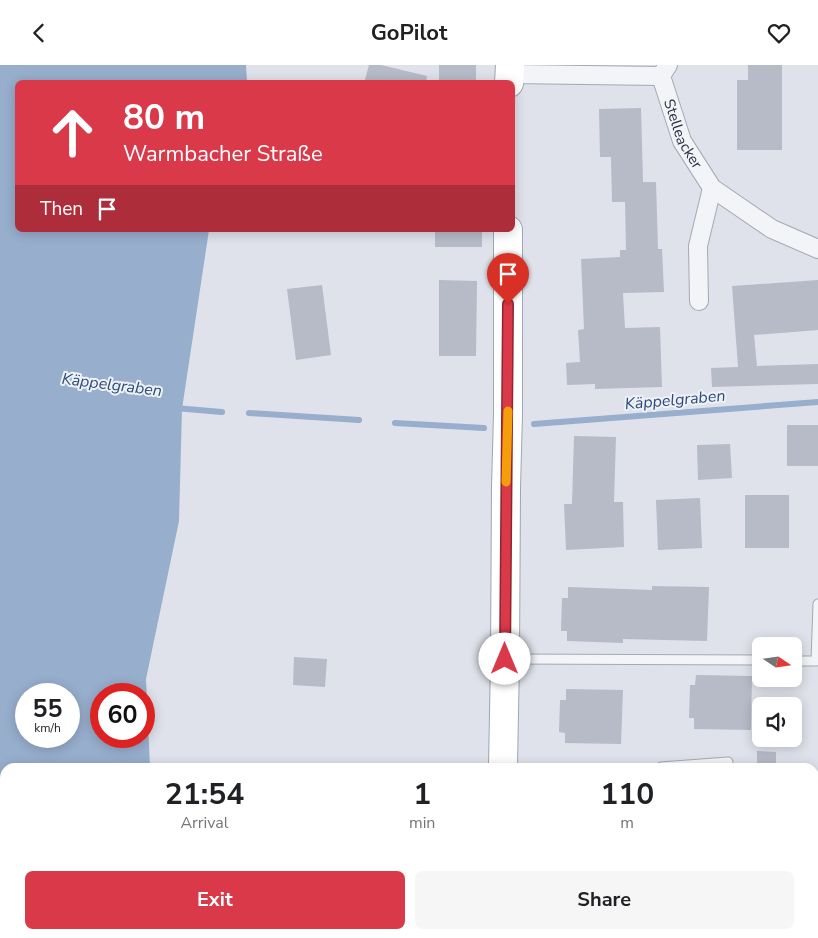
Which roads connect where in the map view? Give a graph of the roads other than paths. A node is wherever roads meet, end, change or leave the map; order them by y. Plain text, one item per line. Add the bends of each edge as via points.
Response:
1 (664, 71) edge
2 (509, 74) edge
3 (712, 188) junction
4 (508, 232) edge
5 (818, 249) edge
6 (699, 301) dead end
7 (818, 605) edge
8 (505, 659) junction
9 (752, 660) edge
10 (802, 661) edge
11 (728, 762) dead end
12 (503, 763) edge
13 (715, 763) edge

1 - 2 street
1 - 3 street, Stelleacker via 682,141
3 - 5 street, Stelleacker via 772,229
3 - 6 street via 698,247
4 - 8 main road
7 - 10 lane via 816,661
8 - 9 lane
8 - 12 main road
11 - 13 lane

